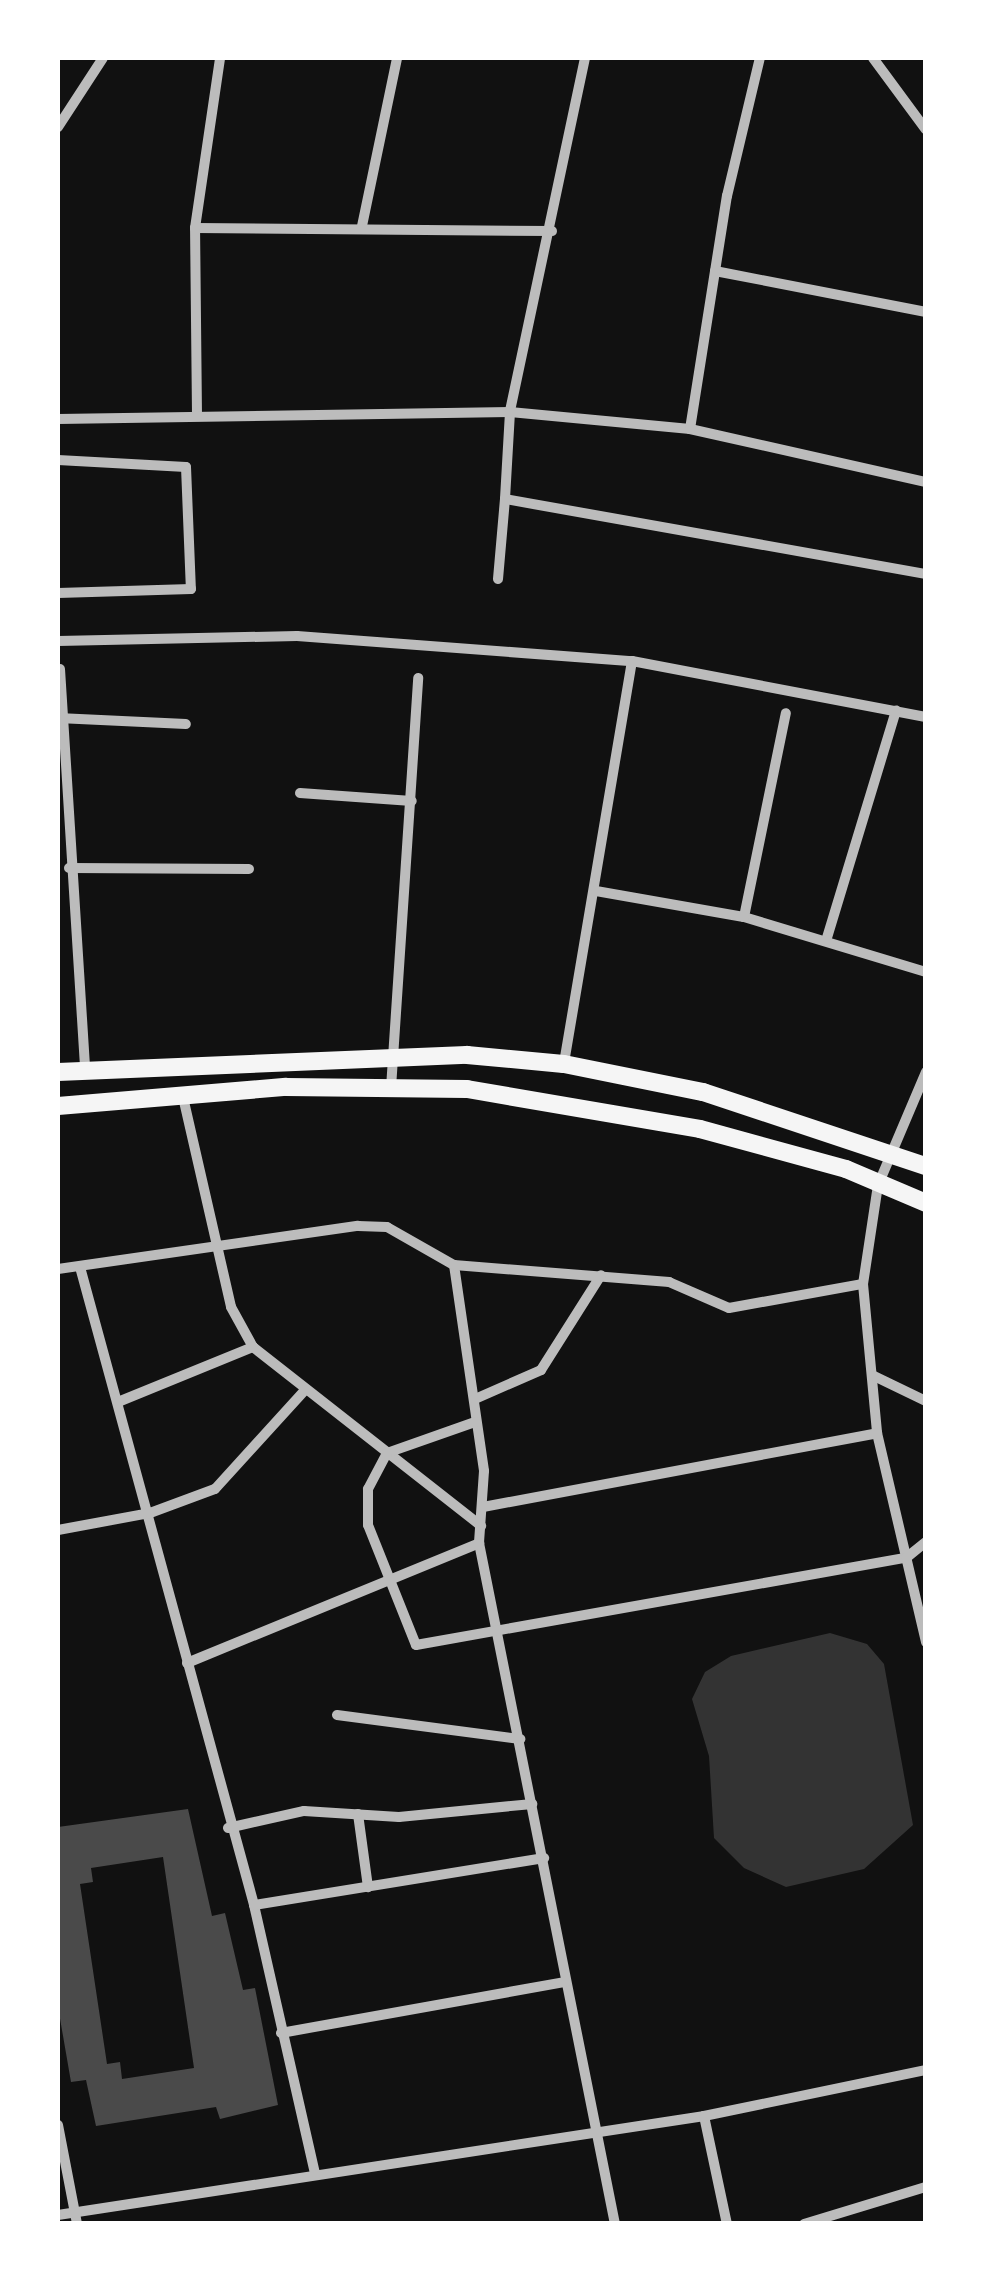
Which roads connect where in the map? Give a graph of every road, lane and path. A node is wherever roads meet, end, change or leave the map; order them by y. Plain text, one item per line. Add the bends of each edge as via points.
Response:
1 (103, 58) edge
2 (220, 58) edge
3 (397, 58) edge
4 (585, 58) edge
5 (760, 58) edge
6 (874, 58) edge
7 (58, 128) edge
8 (926, 130) edge
9 (362, 226) junction
10 (195, 228) junction
11 (552, 232) junction
12 (714, 272) junction
13 (926, 312) edge
14 (510, 412) junction
15 (196, 415) junction
16 (58, 419) edge
17 (690, 429) junction
18 (58, 460) edge
19 (926, 482) edge
20 (505, 499) junction
21 (926, 574) edge
22 (498, 578) dead end
23 (58, 593) edge
24 (58, 642) edge
25 (632, 661) junction
26 (60, 669) edge
27 (418, 678) dead end
28 (896, 710) junction
29 (786, 714) dead end
30 (926, 716) edge
31 (58, 718) edge
32 (186, 724) dead end
33 (300, 794) dead end
34 (412, 800) junction
35 (69, 868) junction
36 (250, 869) dead end
37 (596, 891) junction
38 (744, 917) junction
39 (826, 941) junction
40 (926, 972) edge
41 (392, 1057) junction
42 (564, 1064) junction
43 (85, 1071) junction
44 (58, 1072) edge
45 (926, 1072) edge
46 (391, 1088) junction
47 (184, 1097) junction
48 (58, 1106) edge
49 (896, 1155) junction
50 (926, 1166) edge
51 (878, 1185) junction
52 (926, 1203) edge
53 (216, 1250) junction
54 (454, 1265) junction
55 (80, 1267) junction
56 (58, 1269) edge
57 (602, 1275) junction
58 (863, 1284) junction
59 (252, 1346) junction
60 (874, 1376) junction
61 (304, 1390) junction
62 (475, 1398) junction
63 (926, 1401) edge
64 (118, 1402) junction
65 (475, 1422) junction
66 (877, 1434) junction
67 (387, 1453) junction
68 (483, 1507) junction
69 (150, 1514) junction
70 (481, 1526) junction
71 (58, 1530) edge
72 (926, 1542) edge
73 (479, 1543) junction
74 (906, 1558) junction
75 (390, 1586) junction
76 (496, 1636) junction
77 (926, 1642) edge
78 (187, 1663) junction
79 (338, 1716) dead end
80 (520, 1738) junction
81 (532, 1804) junction
82 (358, 1814) junction
83 (228, 1828) junction
84 (544, 1858) junction
85 (368, 1886) junction
86 (254, 1906) junction
87 (565, 1982) junction
88 (281, 2033) junction
89 (923, 2075) edge
90 (704, 2116) junction
91 (58, 2126) edge
92 (600, 2132) junction
93 (314, 2174) junction
94 (926, 2187) edge
95 (58, 2215) edge
96 (77, 2218) edge
97 (616, 2224) edge
98 (726, 2224) edge
99 (804, 2224) edge

1 - 7 street
2 - 10 street
3 - 9 street
4 - 11 street
5 - 12 street
6 - 8 street
9 - 10 street
9 - 11 street
10 - 15 street
11 - 14 street
12 - 13 street
12 - 17 street
14 - 15 street
14 - 17 street
14 - 20 street
15 - 16 street
17 - 19 street
18 - 23 street via 186,467 191,589
20 - 21 street
20 - 22 street
24 - 25 street via 285,636
25 - 28 street
25 - 37 street
26 - 31 street
27 - 34 street
28 - 30 street
28 - 39 street
29 - 38 street
31 - 32 street
31 - 35 street
33 - 34 street
34 - 41 street
35 - 36 street
35 - 43 street
37 - 38 street
37 - 42 street
38 - 39 street
39 - 40 street
41 - 42 main road
41 - 43 main road
41 - 46 street
42 - 49 main road via 702,1092
43 - 44 main road
45 - 49 street
46 - 47 main road
46 - 51 main road via 561,1100 700,1129
47 - 48 main road
47 - 53 street
49 - 50 main road
49 - 51 street
51 - 52 main road
51 - 58 street
53 - 54 street via 387,1227
53 - 55 street
53 - 59 street
54 - 57 street
54 - 62 street
55 - 56 street
55 - 64 street
57 - 58 street via 669,1282 755,1310
57 - 62 street via 541,1370
58 - 60 street
59 - 61 street
59 - 64 street
60 - 63 street
60 - 66 street
61 - 67 street
61 - 69 street via 232,1479
62 - 65 street
64 - 69 street
65 - 67 street
65 - 68 street
66 - 68 street
66 - 74 street
67 - 70 street
67 - 75 street via 363,1508
68 - 70 street
69 - 71 street
69 - 78 street
70 - 73 street
72 - 74 street
73 - 75 street
73 - 76 street
74 - 76 street
74 - 77 street
75 - 76 street via 416,1645
75 - 78 street
76 - 80 street
78 - 83 street
79 - 80 street
80 - 81 street
81 - 82 street
81 - 84 street
82 - 83 street via 304,1811
82 - 85 street
83 - 86 street
84 - 85 street
84 - 87 street
85 - 86 street
86 - 88 street
87 - 88 street
87 - 92 street
88 - 93 street
89 - 90 street
90 - 92 street
90 - 98 street
91 - 96 street
92 - 93 street
92 - 97 street
93 - 96 street
94 - 99 street
95 - 96 street

